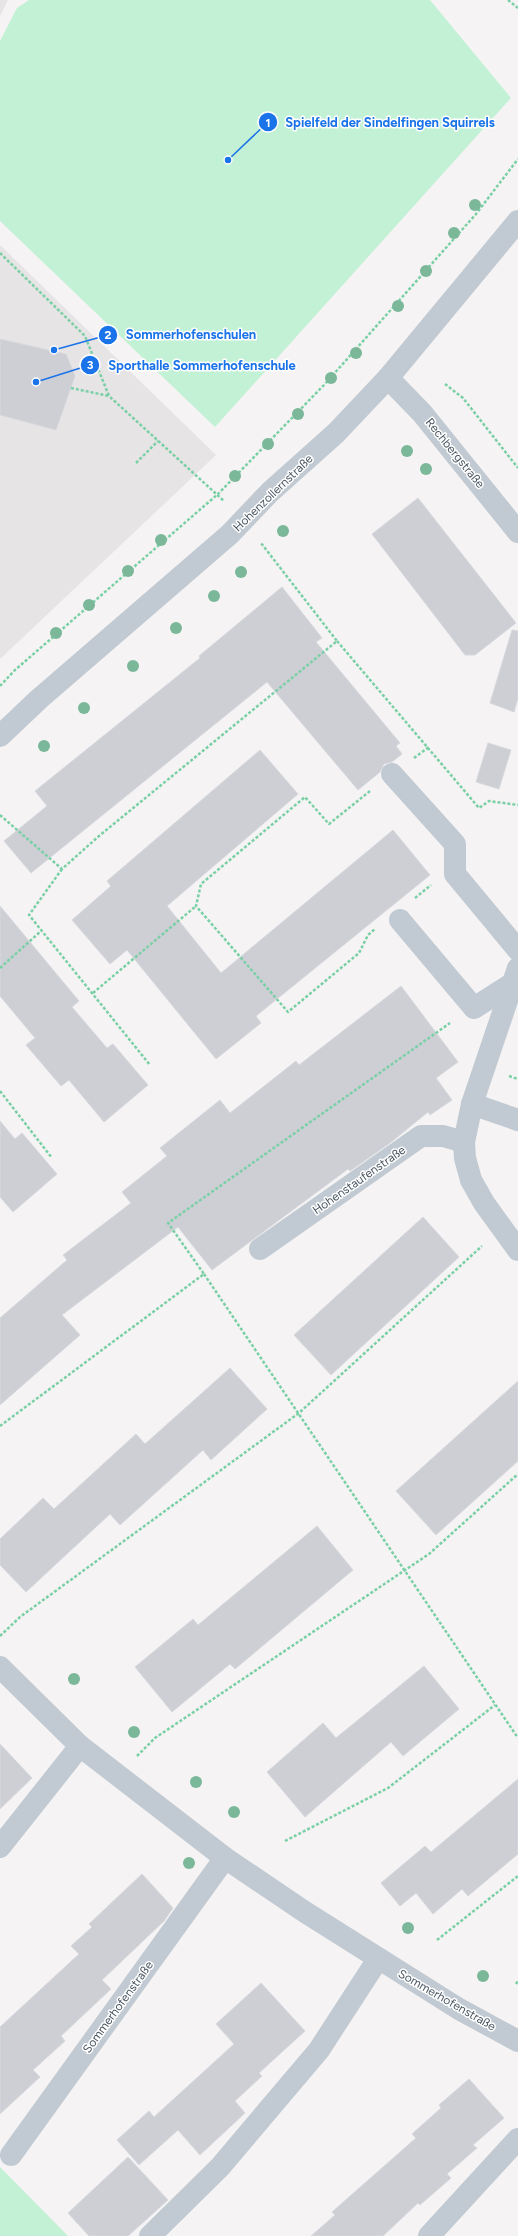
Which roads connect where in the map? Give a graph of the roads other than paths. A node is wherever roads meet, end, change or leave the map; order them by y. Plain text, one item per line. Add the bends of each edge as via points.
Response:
1 (518, 221) edge
2 (388, 378) junction
3 (518, 532) edge
4 (0, 736) edge
5 (392, 774) road end
6 (400, 920) dead end
7 (518, 950) edge
8 (516, 975) edge
9 (472, 1104) junction
10 (518, 1120) edge
11 (464, 1142) junction
12 (260, 1249) dead end
13 (518, 1250) edge
14 (0, 1668) edge
15 (80, 1746) junction
16 (0, 1847) edge
17 (225, 1858) junction
18 (378, 1958) junction
19 (518, 2041) edge
20 (518, 2139) edge
21 (11, 2155) dead end
22 (150, 2236) edge
23 (430, 2236) edge

1 - 2 street, Hohenzollernstraße
2 - 3 street, Rechbergstraße via 422,413
2 - 4 street, Hohenzollernstraße via 336,433 270,492 242,521
5 - 7 street via 455,844 455,874
6 - 8 street via 474,1008
8 - 9 street
9 - 10 street
9 - 11 street
11 - 12 street, Hohenstaufenstraße via 443,1136 421,1136
11 - 13 street via 471,1180
14 - 15 street, Sommerhofenstraße
15 - 16 street
15 - 17 street, Sommerhofenstraße
17 - 18 street, Sommerhofenstraße
17 - 21 street, Sommerhofenstraße
18 - 19 street, Sommerhofenstraße via 459,2009
18 - 22 street via 319,2050 220,2167
20 - 23 street

